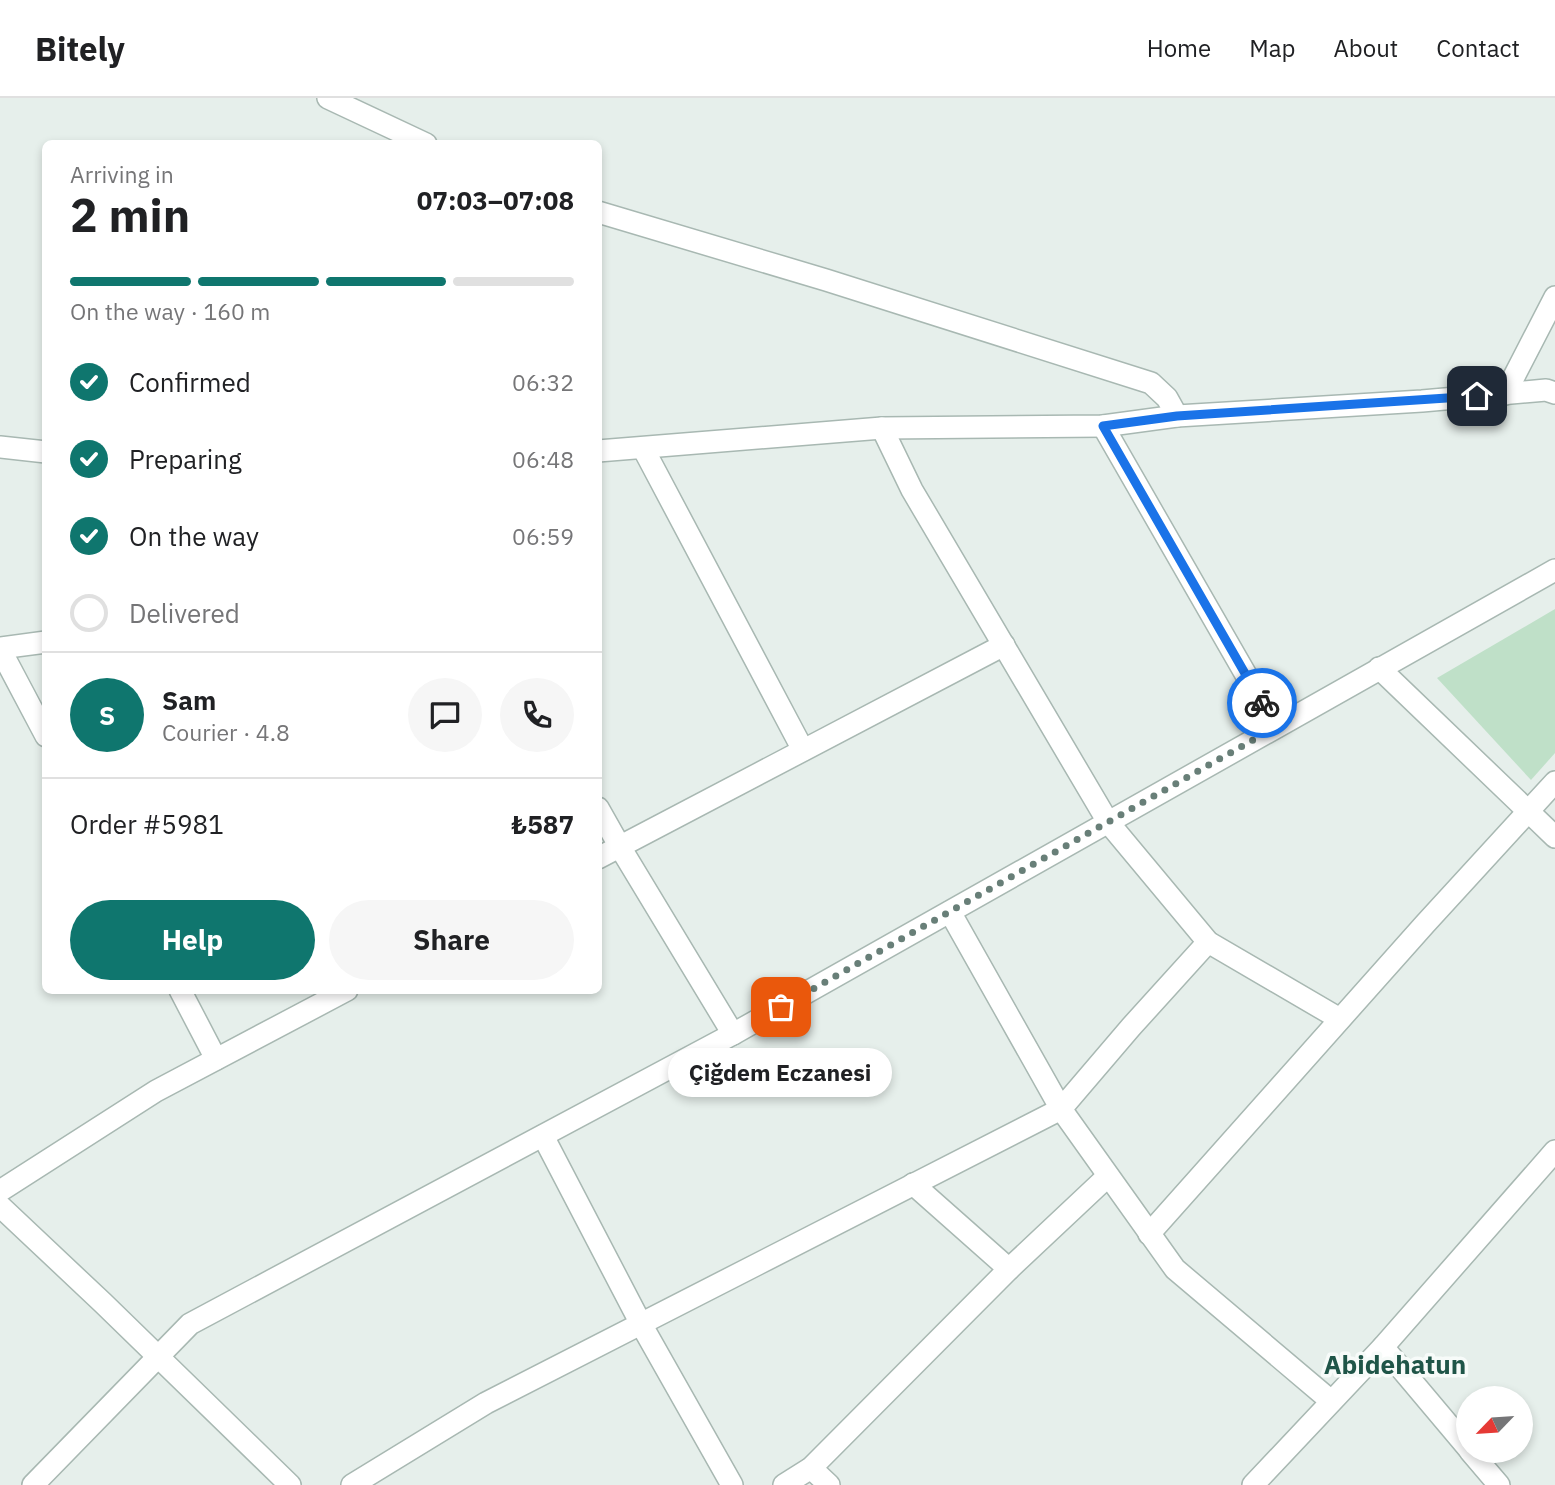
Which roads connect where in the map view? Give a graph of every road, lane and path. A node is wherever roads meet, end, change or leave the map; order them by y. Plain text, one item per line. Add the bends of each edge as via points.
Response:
1 (328, 98) edge
2 (417, 140) edge
3 (602, 213) edge
4 (1555, 297) edge
5 (1555, 393) edge
6 (1505, 394) junction
7 (1177, 416) junction
8 (1103, 426) junction
9 (882, 429) junction
10 (0, 447) edge
11 (643, 448) junction
12 (602, 451) edge
13 (42, 452) edge
14 (1555, 570) edge
15 (42, 643) edge
16 (1004, 645) junction
17 (0, 649) edge
18 (1379, 668) junction
19 (1276, 727) junction
20 (42, 728) edge
21 (803, 750) junction
22 (1555, 782) edge
23 (1528, 811) junction
24 (602, 815) edge
25 (1108, 822) junction
26 (1555, 837) edge
27 (620, 846) junction
28 (602, 856) edge
29 (950, 912) junction
30 (1208, 942) junction
31 (182, 994) edge
32 (341, 994) edge
33 (1340, 1019) junction
34 (733, 1034) junction
35 (216, 1059) junction
36 (1061, 1109) junction
37 (543, 1136) junction
38 (1555, 1151) edge
39 (1108, 1176) junction
40 (913, 1184) junction
41 (0, 1191) edge
42 (0, 1206) edge
43 (1149, 1234) junction
44 (1009, 1269) junction
45 (640, 1324) junction
46 (1383, 1347) junction
47 (158, 1357) junction
48 (1331, 1401) junction
49 (1456, 1434) edge
50 (1480, 1463) edge
51 (811, 1468) junction
52 (33, 1485) edge
53 (290, 1485) edge
54 (352, 1485) edge
55 (732, 1485) edge
56 (784, 1485) edge
57 (829, 1485) edge
58 (1252, 1485) edge
59 (1499, 1485) edge

1 - 2 street
3 - 7 street via 1151,383
4 - 6 street
5 - 6 street
6 - 7 street
7 - 8 street
8 - 9 street
8 - 19 street
9 - 11 street
9 - 16 street via 912,490
10 - 13 street
11 - 12 street
11 - 21 street
14 - 18 street
15 - 17 street
16 - 21 street
16 - 25 street
17 - 20 street
18 - 19 street
18 - 23 street
19 - 25 street
21 - 27 street
22 - 23 street
23 - 26 street
23 - 33 street
24 - 27 street
25 - 29 street
25 - 30 street
27 - 28 street
27 - 34 street
29 - 34 street
29 - 36 street
30 - 33 street
30 - 36 street
31 - 35 street
32 - 35 street
33 - 43 street
34 - 37 street
35 - 41 street via 156,1091
36 - 39 street
36 - 40 street
37 - 45 street
37 - 47 street via 190,1325
38 - 46 street
39 - 43 street
39 - 44 street
40 - 44 street
40 - 45 street
42 - 47 street
43 - 48 street via 1175,1269
44 - 51 street
45 - 54 street via 486,1403
45 - 55 street
46 - 48 street
46 - 49 street
47 - 52 street
47 - 53 street
48 - 58 street
50 - 59 street
51 - 56 street
51 - 57 street

